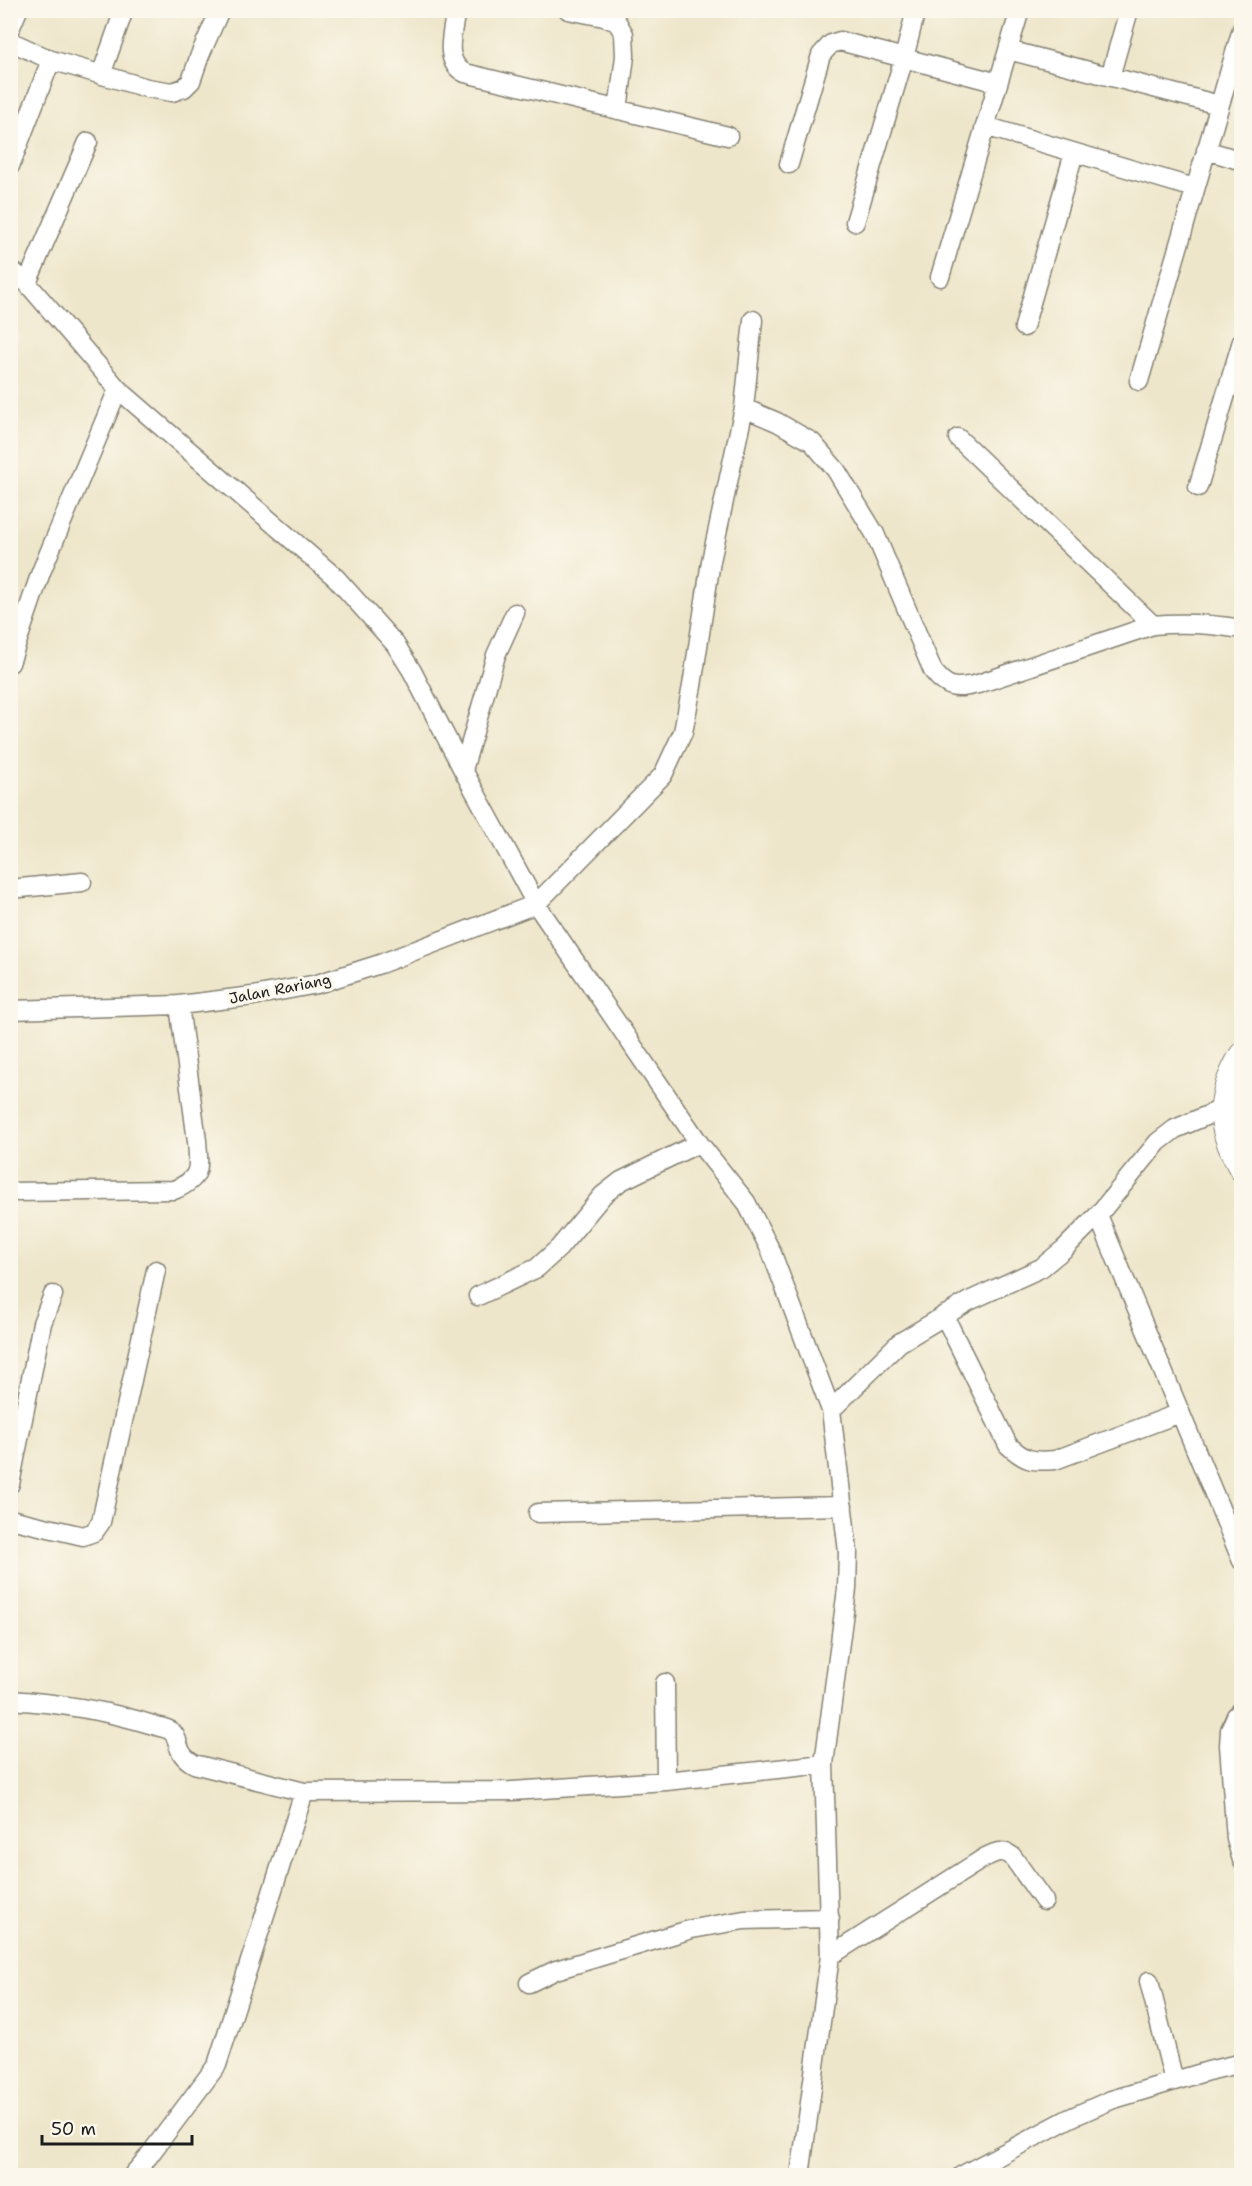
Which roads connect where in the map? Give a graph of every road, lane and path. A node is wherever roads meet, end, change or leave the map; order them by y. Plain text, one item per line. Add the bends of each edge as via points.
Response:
1 (18, 10) edge
2 (124, 10) edge
3 (220, 10) edge
4 (456, 10) edge
5 (568, 10) edge
6 (916, 10) edge
7 (1020, 10) edge
8 (1129, 10) edge
9 (10, 29) edge
10 (1242, 29) edge
11 (10, 39) edge
12 (1008, 50) junction
13 (904, 58) junction
14 (51, 60) junction
15 (101, 75) junction
16 (1110, 77) junction
17 (998, 83) junction
18 (1219, 105) junction
19 (618, 110) junction
20 (985, 126) junction
21 (728, 136) dead end
22 (88, 142) dead end
23 (1206, 150) junction
24 (1074, 153) junction
25 (1242, 161) edge
26 (789, 164) dead end
27 (10, 166) edge
28 (1194, 188) junction
29 (855, 222) dead end
30 (10, 269) edge
31 (940, 277) dead end
32 (27, 283) junction
33 (753, 320) dead end
34 (1024, 327) dead end
35 (1242, 341) edge
36 (1139, 381) dead end
37 (118, 389) junction
38 (744, 408) junction
39 (958, 438) dead end
40 (1198, 488) dead end
41 (516, 613) dead end
42 (1153, 625) junction
43 (1242, 629) edge
44 (10, 663) edge
45 (463, 770) junction
46 (82, 882) dead end
47 (10, 889) edge
48 (536, 904) junction
49 (179, 1005) junction
50 (10, 1011) edge
51 (1242, 1056) edge
52 (1222, 1109) junction
53 (699, 1143) junction
54 (1242, 1168) edge
55 (10, 1192) edge
56 (1098, 1215) junction
57 (156, 1270) dead end
58 (53, 1295) dead end
59 (478, 1296) dead end
60 (944, 1315) junction
61 (831, 1410) junction
62 (1180, 1413) junction
63 (10, 1485) edge
64 (843, 1506) junction
65 (538, 1513) dead end
66 (10, 1519) edge
67 (1242, 1561) edge
68 (665, 1683) dead end
69 (10, 1700) edge
70 (1242, 1710) edge
71 (824, 1764) junction
72 (666, 1781) junction
73 (304, 1792) junction
74 (1242, 1860) edge
75 (1044, 1901) dead end
76 (830, 1918) junction
77 (830, 1956) junction
78 (1149, 1981) dead end
79 (529, 1983) dead end
80 (1242, 2063) edge
81 (1174, 2081) junction
82 (132, 2175) edge
83 (800, 2175) edge
84 (961, 2175) edge

1 - 9 street
2 - 15 street
3 - 15 street via 191,81 184,88 166,92
4 - 19 street via 451,59 458,70
5 - 19 street via 617,22 624,34
6 - 13 street
7 - 12 street
8 - 16 street
10 - 18 street
11 - 14 street
12 - 16 street
12 - 17 street
13 - 17 street
13 - 26 street via 840,41 831,44 821,55
13 - 29 street
14 - 15 street
14 - 27 street
16 - 18 street
17 - 20 street
18 - 23 street
19 - 21 street
20 - 24 street
20 - 31 street
22 - 32 street
23 - 25 street
23 - 28 street
24 - 28 street
24 - 34 street
28 - 36 street
30 - 32 street
32 - 37 street
33 - 38 street
35 - 40 street
37 - 44 street via 41,572
37 - 45 street via 336,578 395,644
38 - 42 street via 812,442 836,470 875,534 933,672 943,683 952,687 978,684
38 - 48 street via 711,561 682,732 663,774
39 - 42 street
41 - 45 street via 496,655
42 - 43 street
45 - 48 street
46 - 47 street
48 - 49 street, Jalan Rariang via 317,984
48 - 53 street
49 - 50 street, Jalan Rariang
49 - 55 street via 197,1141 196,1176 174,1190
51 - 52 street via 1233,1071
52 - 54 street via 1228,1140
52 - 56 street via 1158,1142
53 - 59 street via 621,1181 603,1195 537,1268
53 - 61 street via 746,1202 771,1251
56 - 60 street via 1041,1268
56 - 62 street
57 - 66 street via 102,1522 94,1532 82,1536
58 - 63 street via 42,1323
60 - 61 street via 900,1343
60 - 62 street via 1008,1445 1020,1456 1035,1462 1055,1460
61 - 64 street
62 - 67 street
64 - 65 street
64 - 71 street via 849,1552 847,1589
68 - 72 street
69 - 73 street via 44,1702 169,1730 181,1755 194,1764
70 - 74 street via 1230,1730 1229,1745 1236,1839
71 - 72 street
71 - 76 street
72 - 73 street via 512,1791
73 - 82 street via 217,2064
75 - 77 street via 1012,1856 1000,1851
76 - 77 street
76 - 79 street via 744,1920 692,1929
77 - 83 street
78 - 81 street
80 - 81 street
81 - 84 street via 1111,2100 1070,2118

